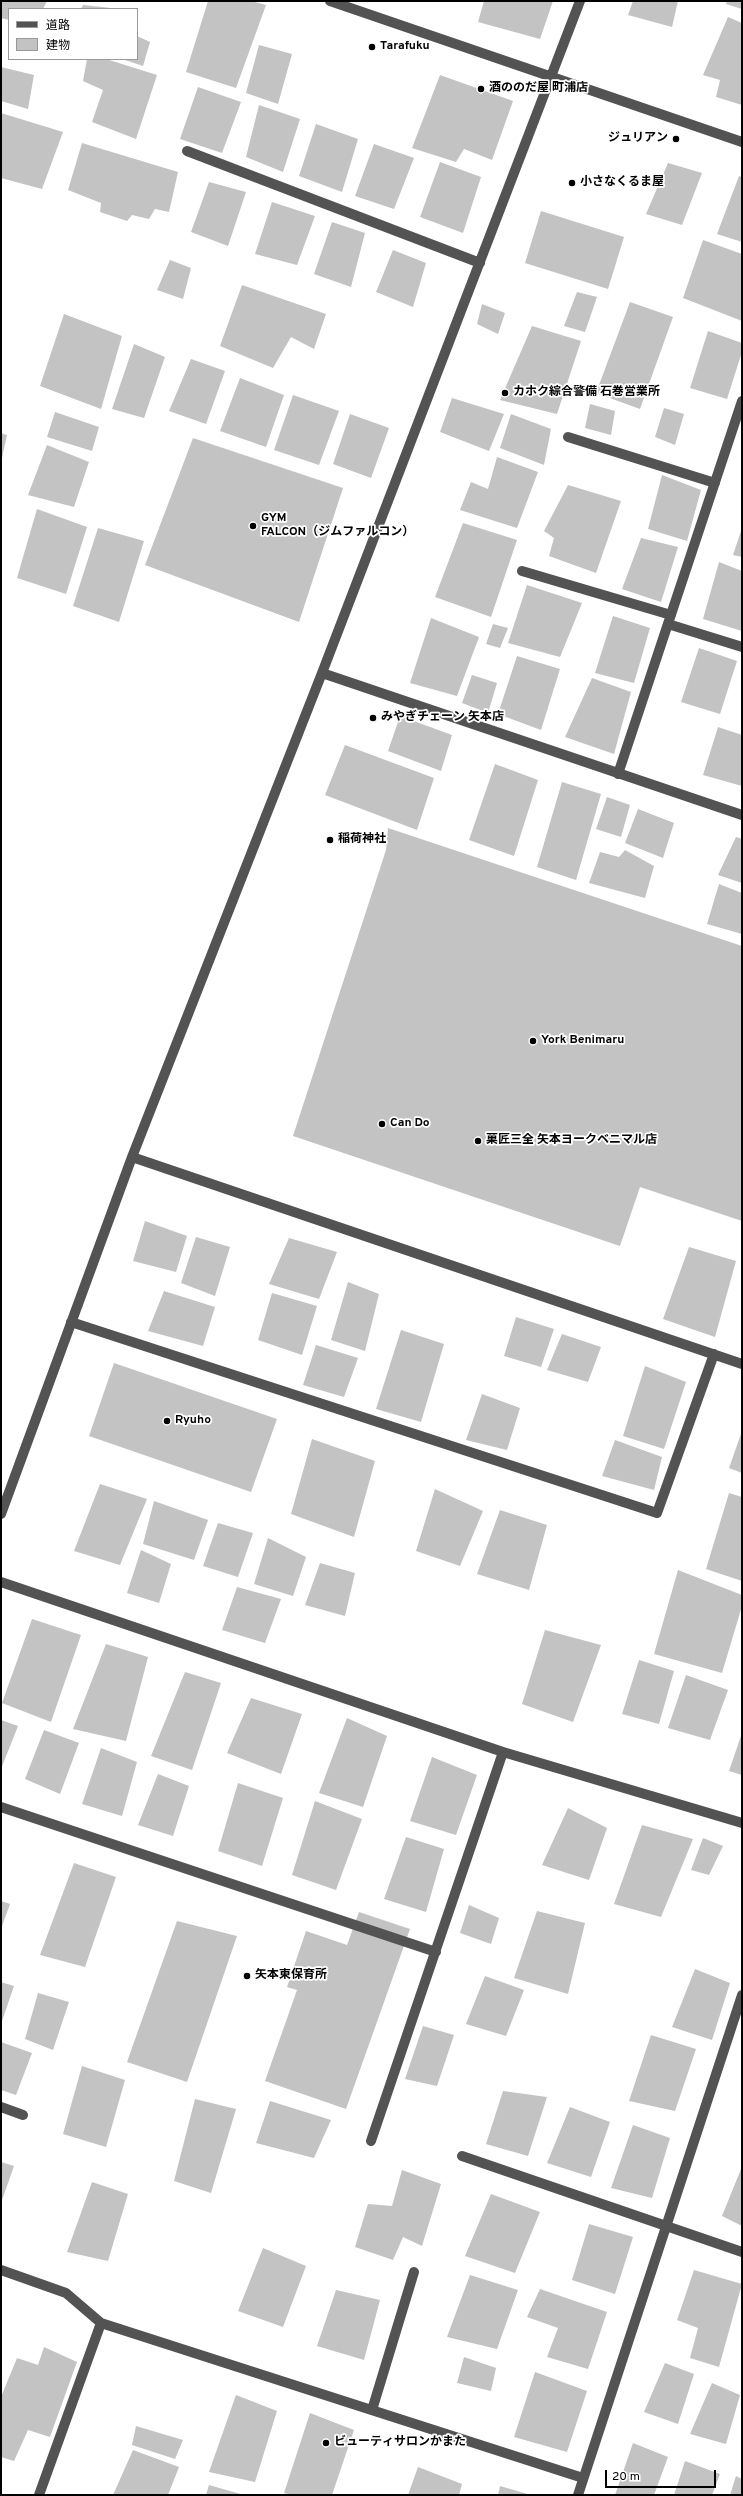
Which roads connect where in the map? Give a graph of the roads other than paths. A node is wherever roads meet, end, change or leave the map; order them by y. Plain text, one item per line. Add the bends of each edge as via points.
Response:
1 (330, 1) edge
2 (580, 1) edge
3 (552, 77) junction
4 (742, 142) edge
5 (187, 151) dead end
6 (480, 263) junction
7 (742, 402) edge
8 (568, 437) dead end
9 (715, 483) junction
10 (522, 571) dead end
11 (670, 620) junction
12 (742, 647) edge
13 (322, 673) junction
14 (618, 774) junction
15 (742, 815) edge
16 (132, 1158) junction
17 (71, 1322) junction
18 (714, 1354) junction
19 (742, 1364) edge
20 (1, 1514) edge
21 (1, 1582) edge
22 (503, 1752) junction
23 (1, 1807) edge
24 (742, 1823) edge
25 (436, 1952) junction
26 (742, 1994) edge
27 (1, 2107) edge
28 (23, 2115) dead end
29 (372, 2142) dead end
30 (462, 2156) dead end
31 (666, 2227) junction
32 (742, 2252) edge
33 (1, 2270) edge
34 (414, 2272) dead end
35 (101, 2323) junction
36 (372, 2410) junction
37 (583, 2478) junction
38 (39, 2495) edge
39 (578, 2495) edge

1 - 3 street
2 - 3 street
3 - 4 street
3 - 6 street
5 - 6 street
6 - 13 street
7 - 9 street
8 - 9 street
9 - 11 street
10 - 11 street
11 - 12 street
11 - 14 street
13 - 14 street
13 - 16 street
14 - 15 street
16 - 17 street
16 - 18 street
17 - 18 street via 657,1513
17 - 20 street
18 - 19 street
21 - 22 street
22 - 24 street
22 - 25 street
23 - 25 street
25 - 29 street
26 - 31 street
27 - 28 street
30 - 31 street
31 - 32 street
31 - 37 street
33 - 35 street via 66,2293
34 - 36 street
35 - 36 street
35 - 38 street
36 - 37 street
37 - 39 street

